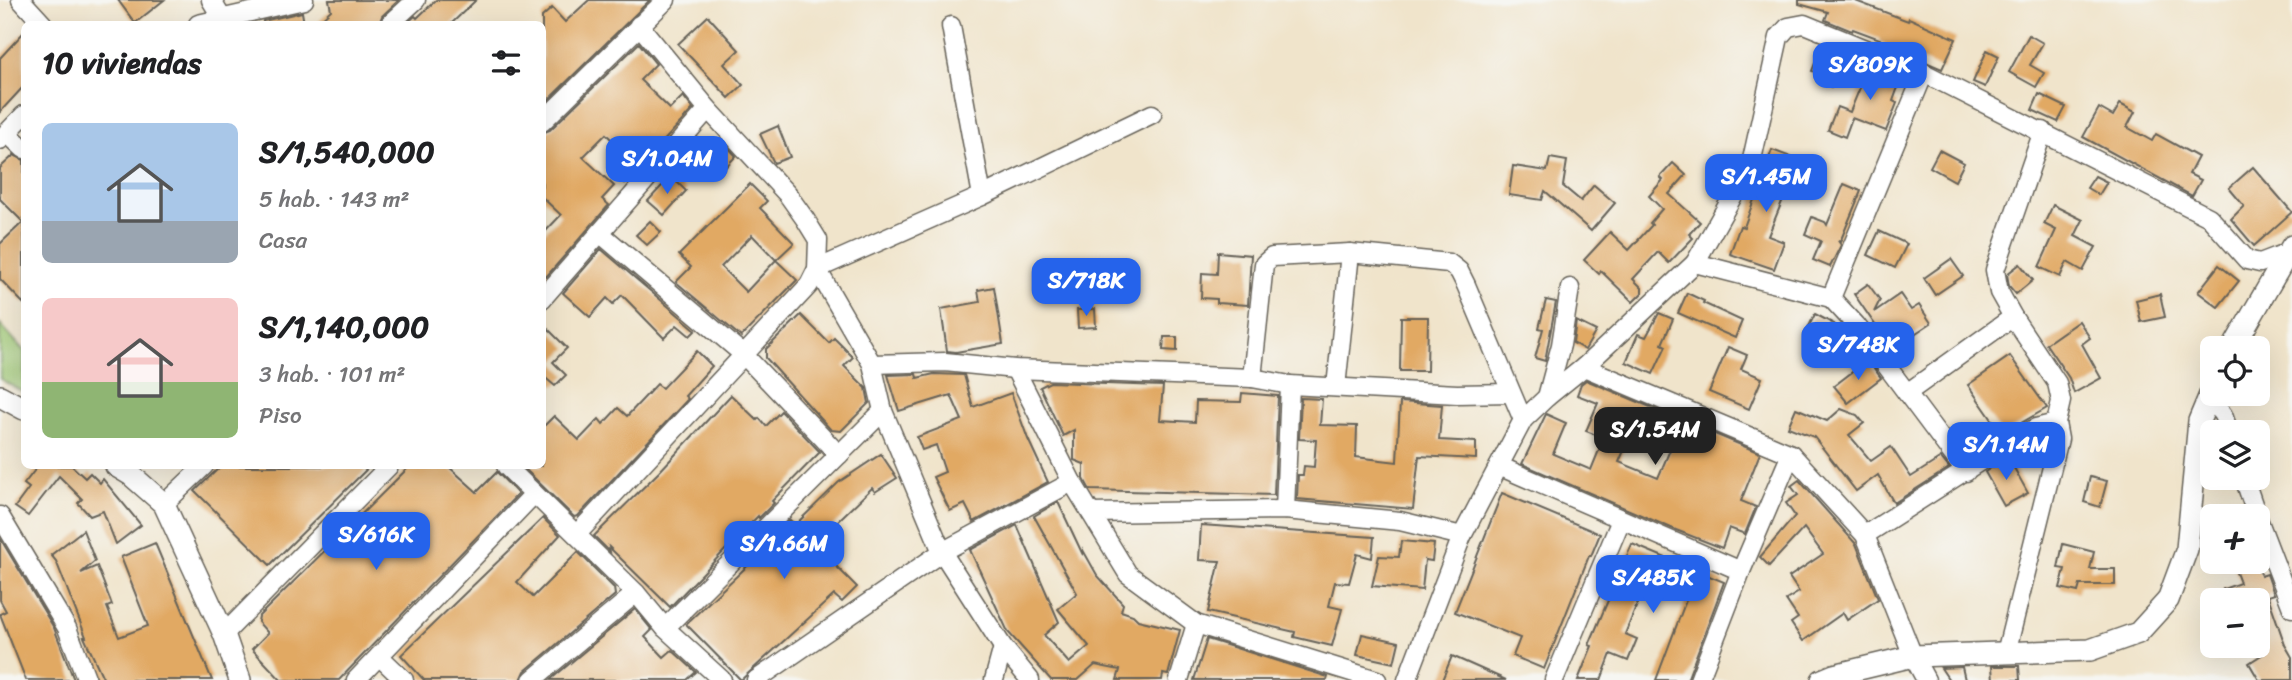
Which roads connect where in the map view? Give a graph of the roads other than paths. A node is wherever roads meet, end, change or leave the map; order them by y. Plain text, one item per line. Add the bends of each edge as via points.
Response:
1 (21, 0) edge
2 (211, 0) edge
3 (304, 0) edge
4 (416, 0) edge
5 (666, 0) edge
6 (262, 6) edge
7 (222, 18) junction
8 (40, 21) edge
9 (210, 21) edge
10 (393, 21) edge
11 (639, 25) junction
12 (951, 26) dead end
13 (1924, 73) junction
14 (708, 109) junction
15 (1152, 114) dead end
16 (546, 118) edge
17 (21, 119) edge
18 (2042, 131) junction
19 (4, 136) edge
20 (21, 147) edge
21 (982, 196) junction
22 (601, 234) junction
23 (2290, 251) edge
24 (1350, 253) junction
25 (1695, 263) junction
26 (817, 269) junction
27 (1570, 288) dead end
28 (546, 295) edge
29 (1831, 298) junction
30 (2013, 317) junction
31 (2240, 336) edge
32 (744, 355) junction
33 (872, 364) junction
34 (1584, 367) junction
35 (1015, 369) junction
36 (1252, 378) junction
37 (1290, 385) junction
38 (1336, 387) junction
39 (1511, 393) junction
40 (1907, 393) junction
41 (0, 396) edge
42 (1547, 397) junction
43 (2205, 406) edge
44 (21, 407) edge
45 (883, 411) junction
46 (1523, 420) junction
47 (2056, 423) junction
48 (1791, 454) junction
49 (839, 455) junction
50 (1499, 466) junction
51 (121, 469) edge
52 (201, 469) edge
53 (386, 469) edge
54 (509, 469) edge
55 (1966, 472) junction
56 (1072, 482) junction
57 (534, 494) junction
58 (164, 504) junction
59 (1285, 510) junction
60 (1091, 513) junction
61 (0, 516) edge
62 (1621, 520) junction
63 (577, 534) junction
64 (1865, 535) junction
65 (1462, 536) junction
66 (2270, 551) edge
67 (942, 552) junction
68 (1741, 571) junction
69 (636, 593) junction
70 (2292, 608) edge
71 (1196, 624) junction
72 (665, 628) junction
73 (225, 634) junction
74 (1003, 647) junction
75 (2006, 653) junction
76 (379, 656) junction
77 (1913, 656) junction
78 (87, 680) edge
79 (240, 680) edge
80 (356, 680) edge
81 (404, 680) edge
82 (532, 680) edge
83 (722, 680) edge
84 (756, 680) edge
85 (993, 680) edge
86 (1030, 680) edge
87 (1179, 680) edge
88 (1377, 680) edge
89 (1407, 680) edge
90 (1555, 680) edge
91 (1699, 680) edge
92 (1822, 680) edge
93 (1926, 680) edge

1 - 8 street
2 - 7 street
3 - 6 street
4 - 10 street
5 - 11 street
6 - 7 street
7 - 9 street
11 - 14 street
11 - 16 street
12 - 21 street
13 - 18 street
13 - 25 street via 1804,24 1788,27 1779,37 1751,164
13 - 29 street
14 - 22 street
14 - 26 street via 805,219 818,240
15 - 21 street
17 - 19 street
18 - 23 street via 2209,217 2247,260 2260,263
18 - 30 street via 1995,270 1999,292
19 - 20 street
21 - 26 street
22 - 28 street
22 - 32 street
23 - 31 main road
24 - 36 street via 1267,259
24 - 38 street
24 - 39 street via 1448,262 1459,271
25 - 29 street
25 - 34 street
26 - 32 street via 809,285
26 - 33 street
27 - 42 street
29 - 40 street
30 - 40 street
30 - 47 street via 2057,383 2062,401
32 - 49 street
32 - 63 street
33 - 35 street via 945,362
33 - 45 street
34 - 42 street
34 - 48 street
35 - 36 street
35 - 56 street
36 - 37 street
37 - 38 street
37 - 59 street
38 - 39 street
39 - 46 street
40 - 55 street
41 - 44 main road
42 - 46 street
43 - 75 main road via 2199,421 2187,549 2168,600 2138,633 2090,650
45 - 49 street
45 - 67 street
46 - 50 street
47 - 55 street via 2036,428
47 - 75 street via 2059,439
48 - 64 street
48 - 68 street
49 - 72 street
50 - 62 street
50 - 65 street
51 - 58 main road
52 - 58 street
53 - 73 street
54 - 57 street
55 - 64 street
56 - 60 street
56 - 67 street
57 - 63 street
57 - 76 street
58 - 73 main road
59 - 60 street
59 - 65 street via 1400,522
60 - 71 street via 1128,574
61 - 78 street via 67,628
62 - 68 street
62 - 90 street
63 - 69 street
64 - 77 street
65 - 89 street
66 - 70 street
67 - 74 street
67 - 84 street
68 - 91 street
69 - 72 street
69 - 82 street
71 - 87 street
71 - 88 street
72 - 83 street
73 - 79 main road
74 - 85 street
74 - 86 street
75 - 77 main road
76 - 80 street
76 - 81 street
77 - 92 main road
77 - 93 street

